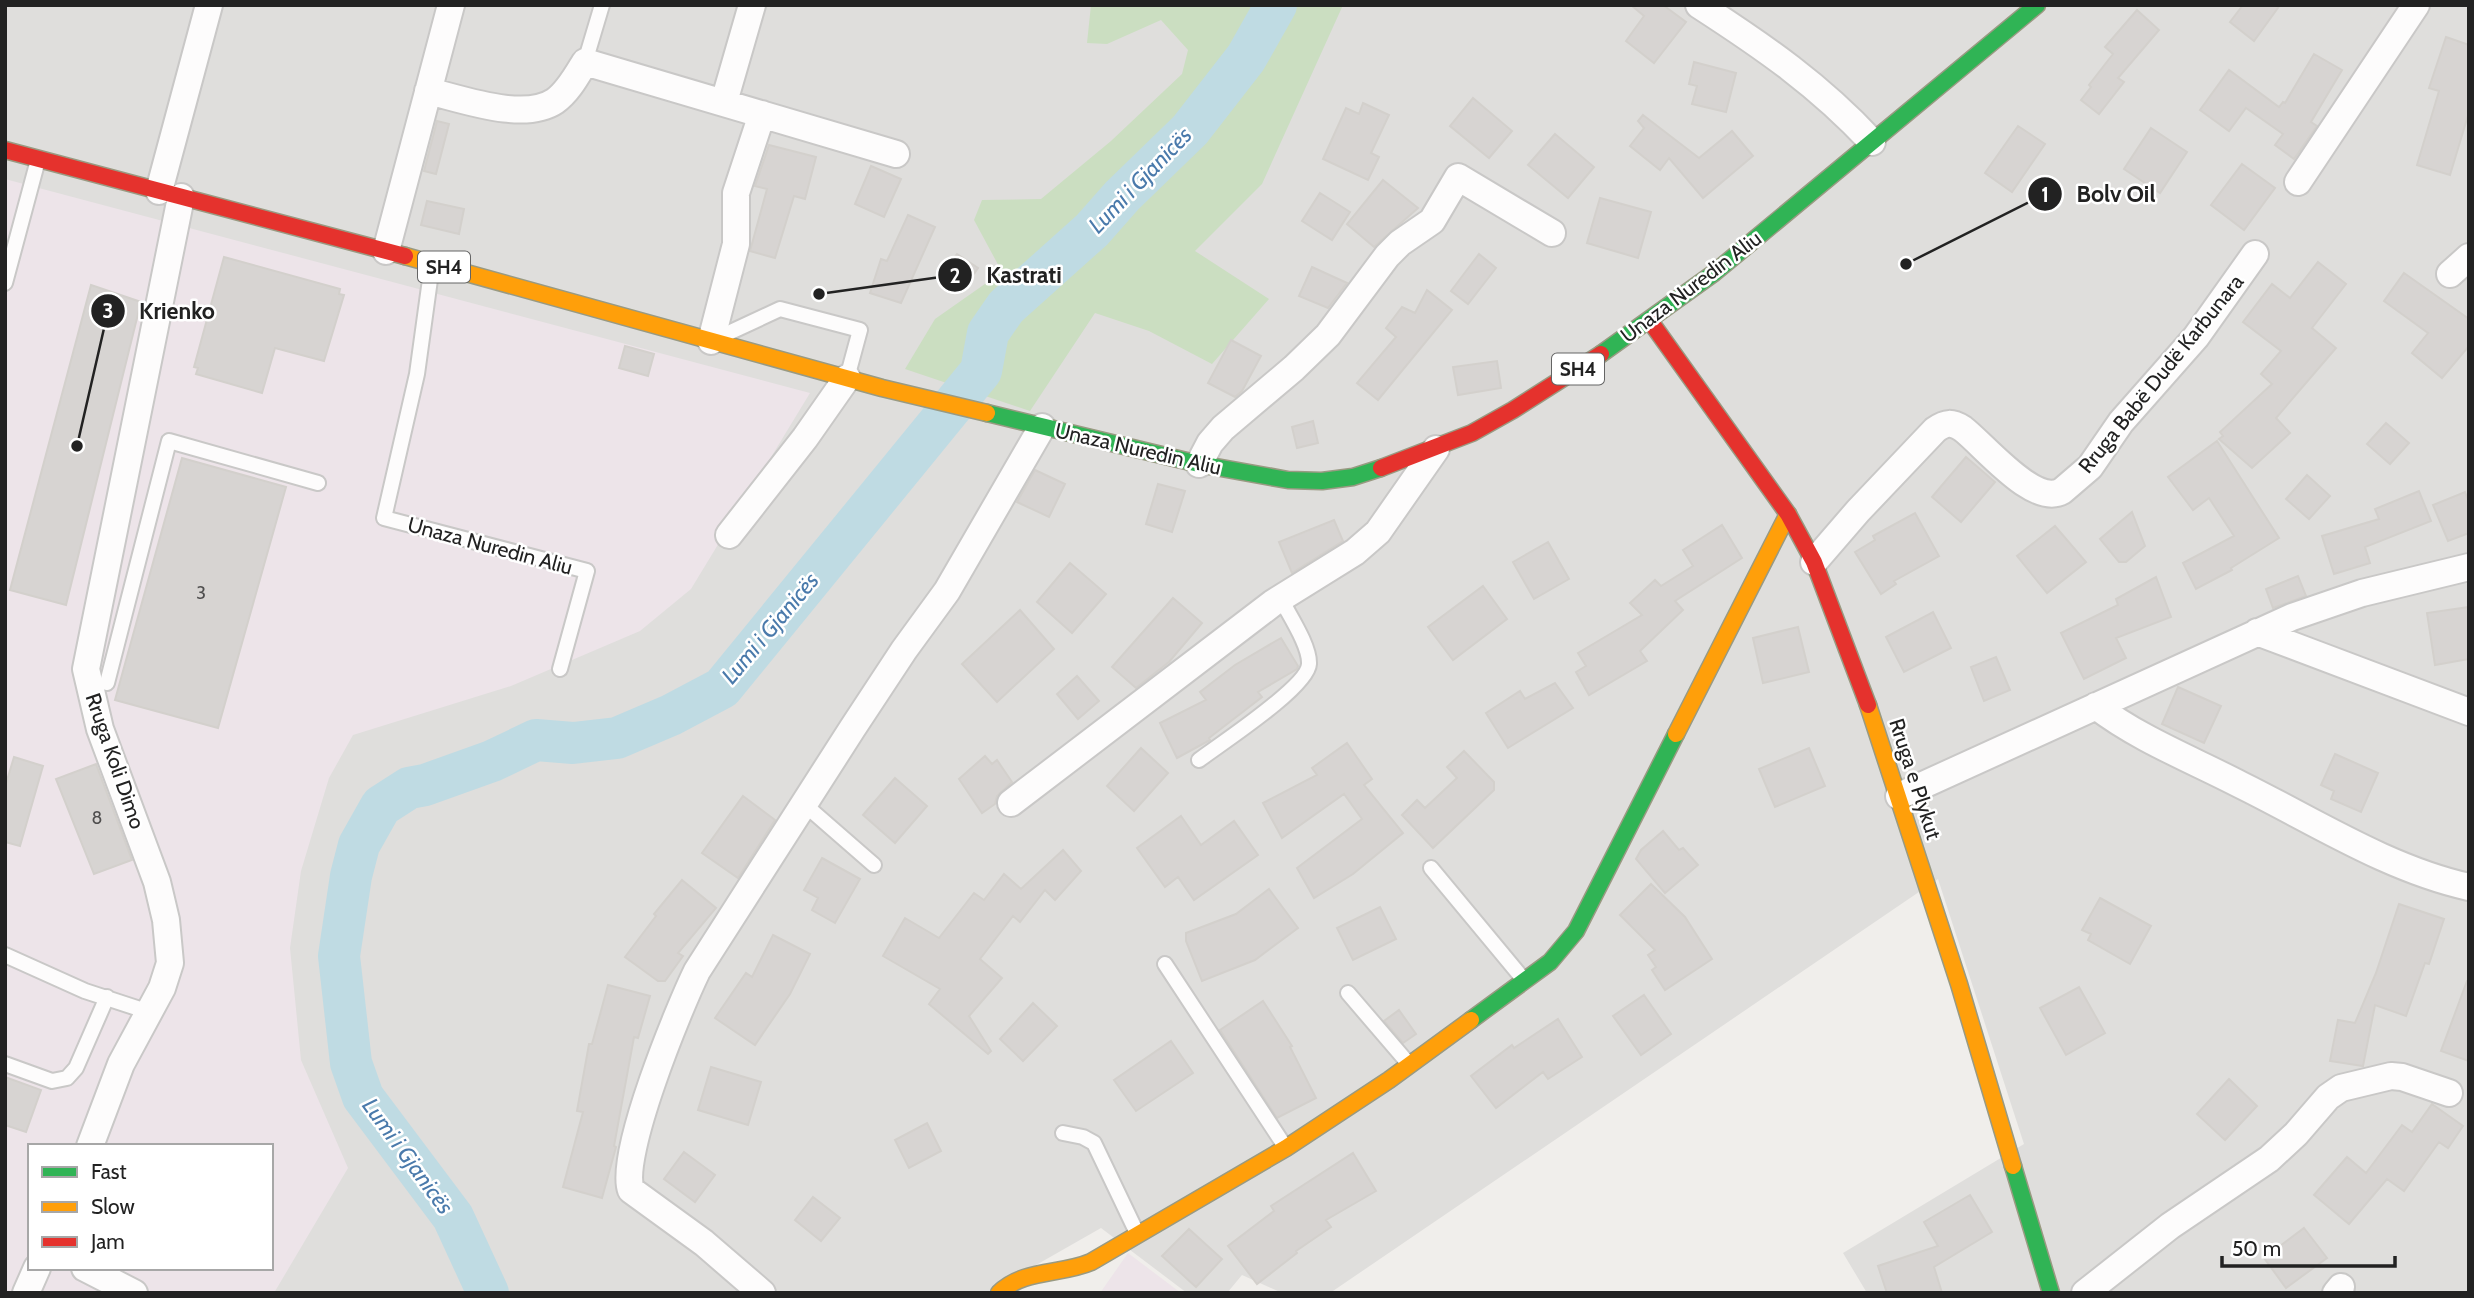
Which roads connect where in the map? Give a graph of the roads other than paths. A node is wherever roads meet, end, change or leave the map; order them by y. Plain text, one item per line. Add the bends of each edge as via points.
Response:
1 (209, 5) edge
2 (451, 5) edge
3 (602, 5) edge
4 (752, 5) edge
5 (2416, 5) edge
6 (2035, 6) edge
7 (1706, 7) edge
8 (586, 62) junction
9 (428, 91) junction
10 (724, 102) junction
11 (762, 114) junction
12 (1872, 142) junction
13 (5, 149) edge
14 (896, 154) dead end
15 (38, 158) junction
16 (2298, 182) dead end
17 (170, 194) junction
18 (1552, 233) dead end
19 (386, 251) junction
20 (2255, 254) dead end
21 (433, 264) junction
22 (5, 283) edge
23 (1650, 321) junction
24 (711, 341) junction
25 (847, 378) junction
26 (1033, 425) junction
27 (1436, 449) junction
28 (1199, 464) junction
29 (318, 483) dead end
30 (1788, 514) junction
31 (729, 535) dead end
32 (1814, 562) junction
33 (106, 566) junction
34 (2469, 567) edge
35 (135, 574) junction
36 (1281, 599) junction
37 (2256, 632) junction
38 (560, 669) dead end
39 (107, 683) dead end
40 (2096, 706) junction
41 (2469, 712) edge
42 (1199, 760) dead end
43 (1899, 796) junction
44 (1011, 803) dead end
45 (804, 804) junction
46 (874, 865) dead end
47 (1431, 868) dead end
48 (2469, 887) edge
49 (5, 956) edge
50 (1165, 964) dead end
51 (1525, 981) junction
52 (1348, 993) dead end
53 (107, 998) junction
54 (149, 1012) junction
55 (5, 1064) edge
56 (1410, 1065) junction
57 (2449, 1093) dead end
58 (1063, 1133) dead end
59 (91, 1144) edge
60 (1286, 1148) junction
61 (1139, 1235) junction
62 (1091, 1262) junction
63 (36, 1270) edge
64 (89, 1270) edge
65 (1074, 1280) dead end
66 (26, 1293) edge
67 (134, 1293) edge
68 (762, 1293) edge
69 (999, 1293) edge
70 (2051, 1293) edge
71 (2085, 1293) edge

1 - 17 street, Rruga Koli Dimo
2 - 9 street
3 - 8 lane
4 - 10 street
5 - 16 street
6 - 12 street, Unaza Nuredin Aliu / SH4
7 - 12 street via 1808,80
8 - 9 street via 557,100 542,108 497,107
8 - 10 street
9 - 19 street
10 - 11 street
11 - 14 street
11 - 24 street via 736,193 736,244
12 - 23 street, Unaza Nuredin Aliu / SH4
13 - 15 street, Unaza Nuredin Aliu / SH4
15 - 17 street, Unaza Nuredin Aliu / SH4
15 - 22 lane
17 - 19 street, Unaza Nuredin Aliu / SH4
17 - 33 street, Rruga Koli Dimo
18 - 28 street via 1458,177 1432,221 1387,256 1328,335 1223,428
19 - 21 street, Unaza Nuredin Aliu / SH4
20 - 32 street, Rruga Babë Dudë Karbunara via 2196,337 2141,398 2090,467 2062,491 2045,494 2030,488 1964,429 1944,424
21 - 24 street, Unaza Nuredin Aliu / SH4
21 - 38 lane, Unaza Nuredin Aliu via 417,373 384,518 587,571
23 - 27 street, Unaza Nuredin Aliu / SH4 via 1513,410
23 - 30 street, Rruga e Plykut
24 - 25 street, Unaza Nuredin Aliu / SH4
24 - 25 lane via 780,309 846,326 860,330
25 - 26 street, Unaza Nuredin Aliu / SH4
25 - 31 street
26 - 28 street, Unaza Nuredin Aliu / SH4
26 - 45 street via 947,591
27 - 28 street, Unaza Nuredin Aliu / SH4 via 1353,477 1322,481 1288,480
27 - 36 street via 1378,532
29 - 35 lane, Rruga Koli Dimo via 169,441
30 - 32 street, Rruga e Plykut
30 - 51 street via 1576,931
32 - 43 street, Rruga e Plykut
33 - 35 lane
33 - 54 street, Rruga Koli Dimo via 86,669 100,729 151,862 166,920 170,963
34 - 37 street via 2362,593
35 - 39 lane, Rruga Koli Dimo
36 - 42 lane via 1307,651 1309,665 1304,676 1285,696
36 - 44 street
37 - 40 street
37 - 41 street
40 - 43 street
40 - 48 street via 2357,844 2442,881
43 - 70 street, Rruga e Plykut
45 - 46 lane
45 - 68 street via 682,1001 628,1165 631,1190
47 - 51 lane
49 - 53 lane
50 - 60 lane
51 - 56 street
52 - 56 lane
53 - 54 lane
53 - 55 lane via 76,1068 67,1078 52,1081
54 - 59 street, Rruga Koli Dimo via 121,1064
56 - 60 street
57 - 71 street via 2391,1076 2341,1088 2269,1159 2170,1226
58 - 61 lane via 1094,1143
60 - 61 street
61 - 62 street
62 - 65 lane
62 - 69 street via 1016,1280
63 - 66 street
64 - 67 street

